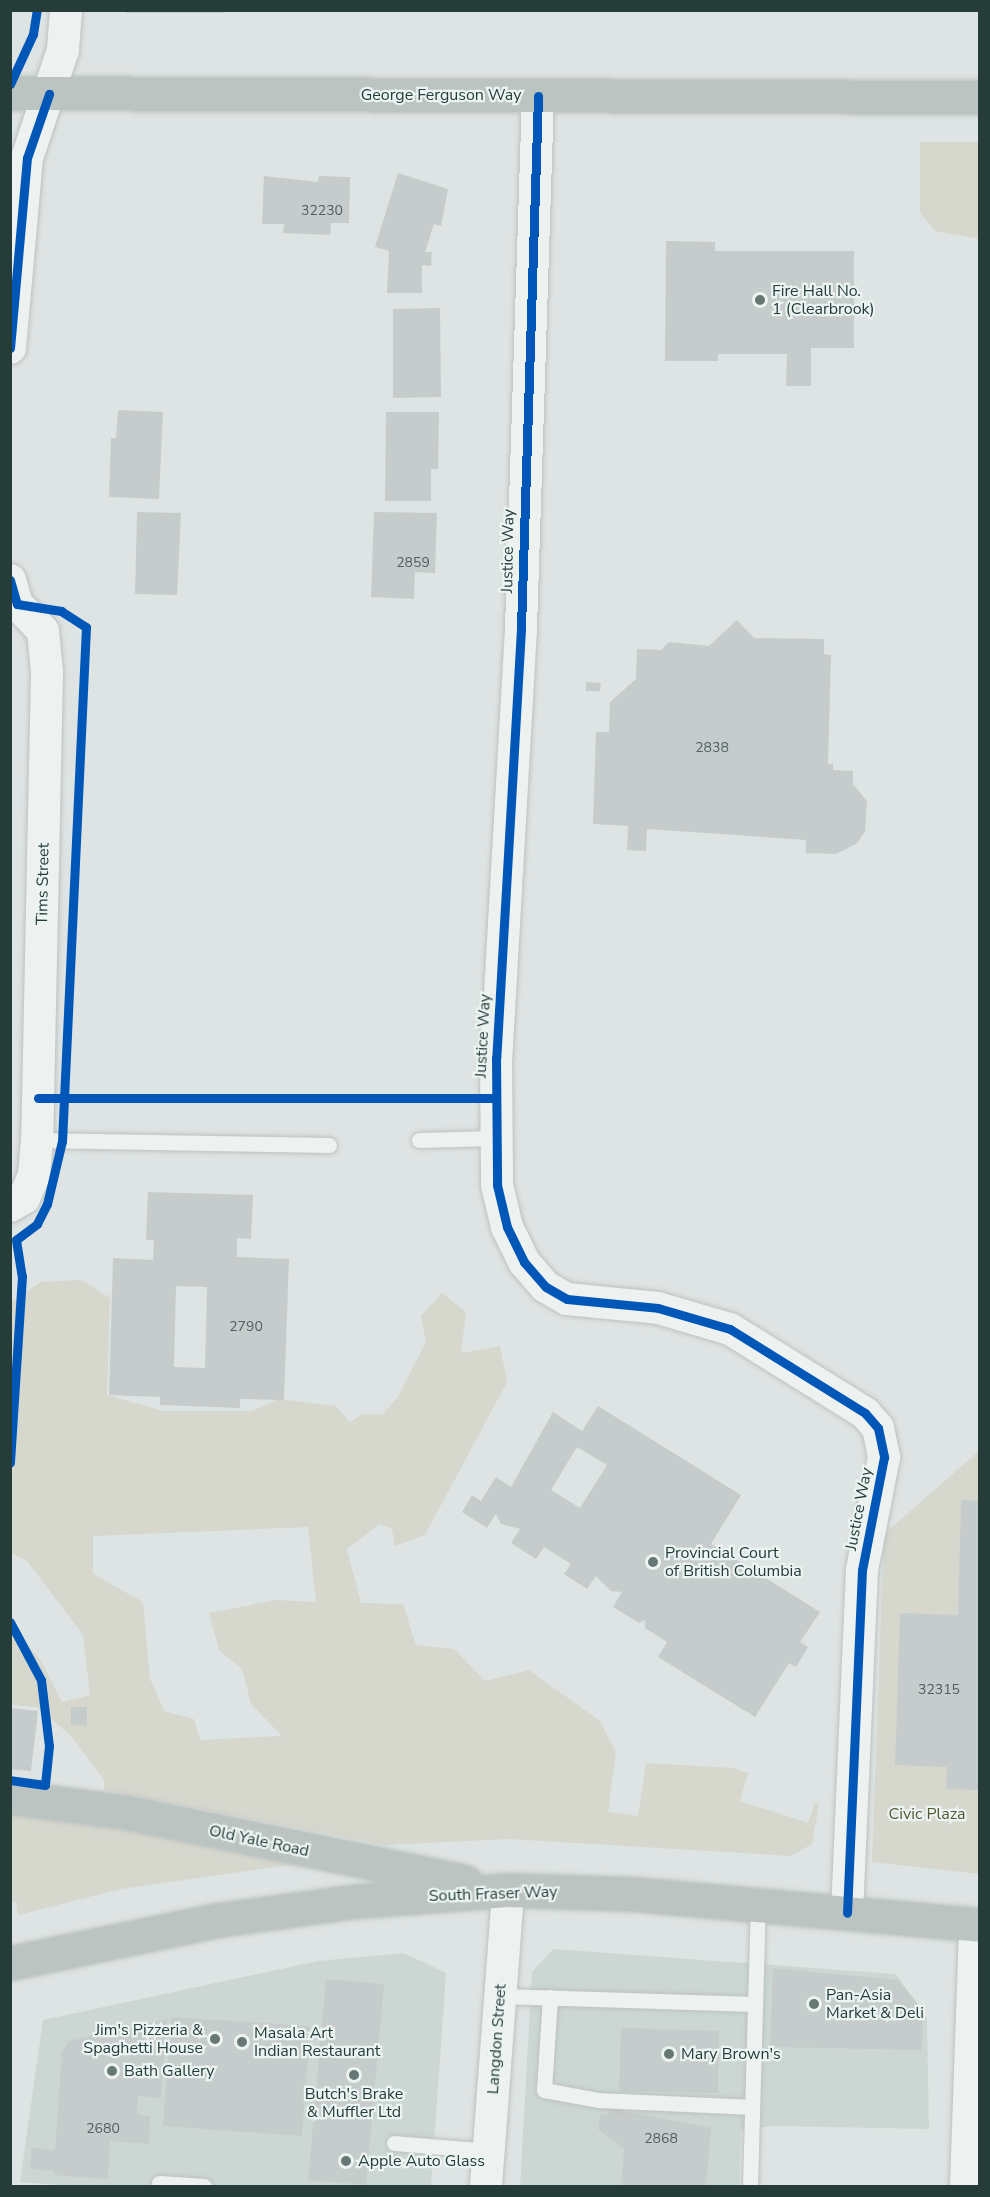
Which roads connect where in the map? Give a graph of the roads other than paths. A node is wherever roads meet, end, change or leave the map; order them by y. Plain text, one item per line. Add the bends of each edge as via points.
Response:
1 (66, 10) edge
2 (10, 93) edge
3 (49, 94) junction
4 (538, 96) junction
5 (980, 97) edge
6 (10, 348) edge
7 (13, 596) edge
8 (494, 1138) junction
9 (37, 1140) junction
10 (418, 1140) dead end
11 (329, 1145) dead end
12 (17, 1202) edge
13 (10, 1797) edge
14 (508, 1890) junction
15 (758, 1904) junction
16 (847, 1913) junction
17 (977, 1925) edge
18 (10, 1963) edge
19 (500, 1996) junction
20 (550, 1996) junction
21 (755, 2004) junction
22 (752, 2107) junction
23 (394, 2143) dead end
24 (489, 2151) junction
25 (159, 2183) dead end
26 (204, 2187) edge
27 (486, 2187) edge
28 (750, 2187) edge
29 (966, 2187) edge

1 - 3 street via 63,50
2 - 3 main road, George Ferguson Way
3 - 4 main road, George Ferguson Way
3 - 6 street via 27,158
4 - 5 main road, George Ferguson Way
4 - 8 street, Justice Way via 521,629
7 - 9 street, Tims Street via 43,631 47,672
8 - 10 lane
8 - 16 street, Justice Way via 497,1185 507,1227 525,1262 546,1287 567,1299 658,1308 730,1329 866,1413 878,1428 884,1457 862,1570
9 - 11 lane
9 - 12 street, Tims Street via 34,1175
13 - 14 main road, Old Yale Road via 125,1812
14 - 15 main road, South Fraser Way
14 - 18 main road, South Fraser Way via 357,1901 218,1920
14 - 19 street, Langdon Street
15 - 16 main road, South Fraser Way
15 - 21 lane
16 - 17 main road, South Fraser Way
17 - 29 street
19 - 20 lane
19 - 24 street, Langdon Street
20 - 21 lane
20 - 22 lane via 544,2090 599,2100
21 - 22 lane
22 - 28 lane
23 - 24 lane
24 - 27 street, Langdon Street
25 - 26 lane

